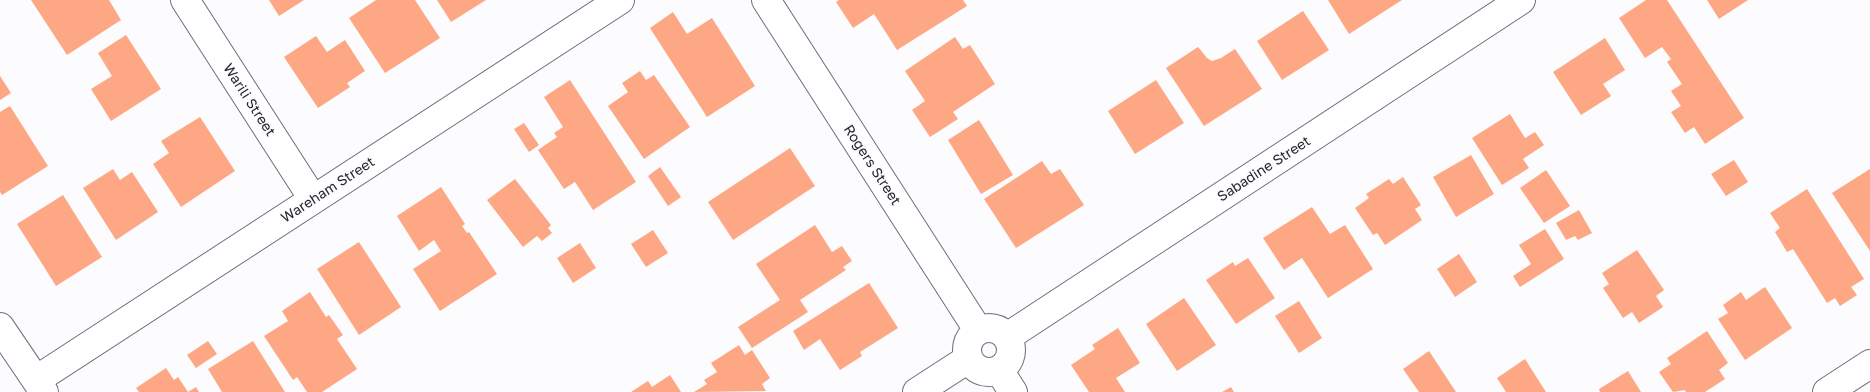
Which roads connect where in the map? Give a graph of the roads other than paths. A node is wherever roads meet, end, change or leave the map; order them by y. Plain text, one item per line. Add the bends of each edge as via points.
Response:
1 (185, 0) edge
2 (620, 0) edge
3 (766, 0) edge
4 (1521, 0) edge
5 (313, 200) junction
6 (0, 327) edge
7 (978, 330) junction
8 (1007, 337) junction
9 (8, 359) edge
10 (968, 359) junction
11 (1870, 364) edge
12 (1006, 381) edge
13 (40, 386) edge
14 (917, 392) edge
15 (1827, 392) edge

1 - 5 street, Warili Street
2 - 5 street, Wareham Street
3 - 7 street, Rogers Street
4 - 8 street, Sabadine Street
5 - 13 street, Wareham Street
6 - 9 street
7 - 8 street via 997,329
7 - 10 street via 969,340
8 - 12 street via 1011,352 1005,366
9 - 13 street
10 - 12 street via 976,369
10 - 14 street
11 - 15 street

